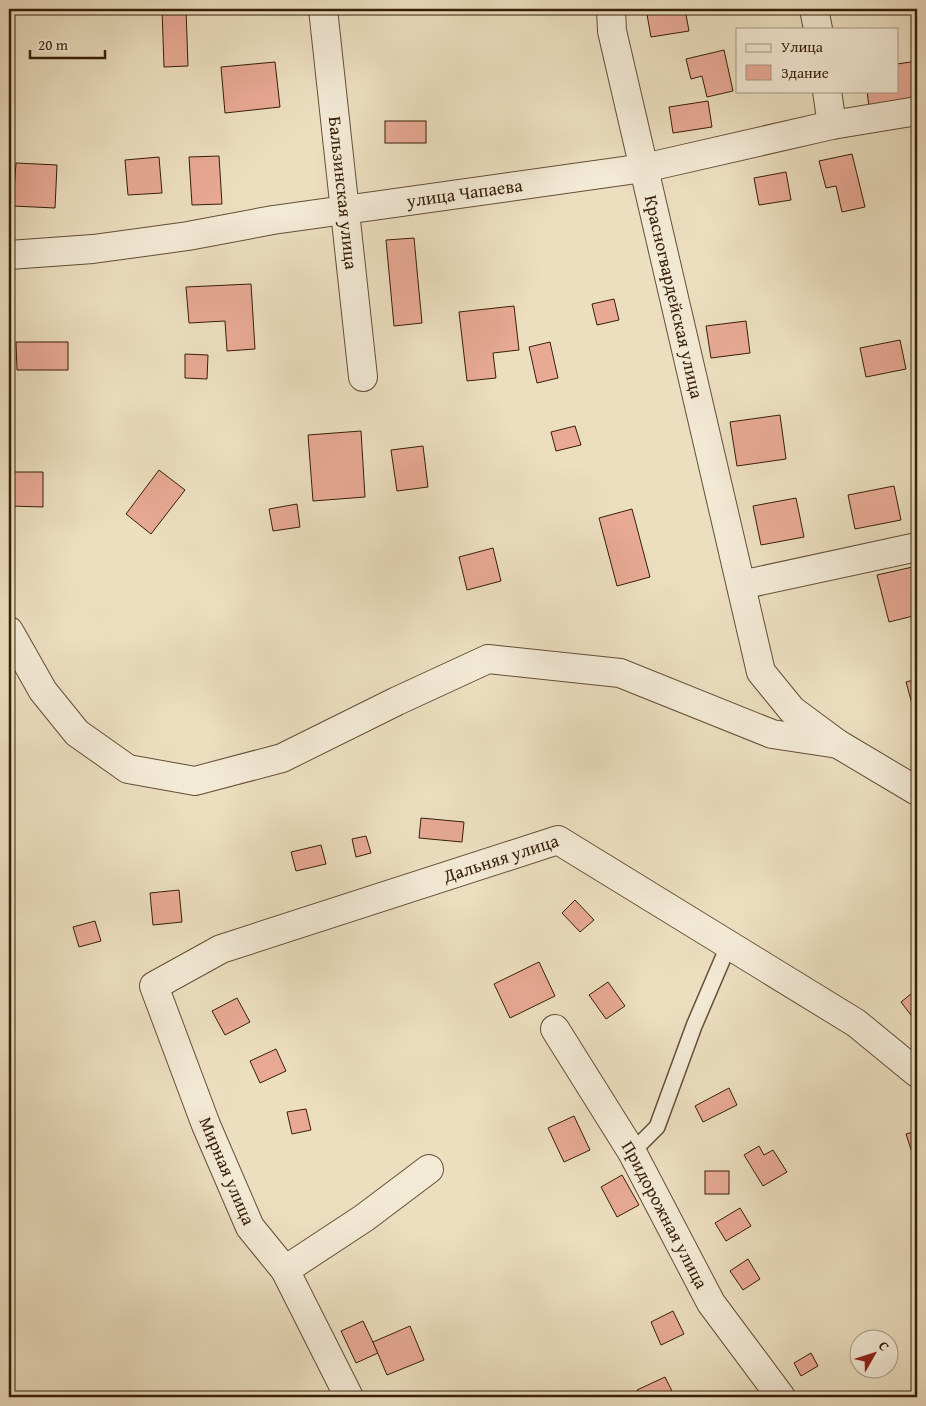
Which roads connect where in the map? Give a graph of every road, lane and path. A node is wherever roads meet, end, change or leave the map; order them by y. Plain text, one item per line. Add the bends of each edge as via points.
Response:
1 (323, 9) edge
2 (611, 9) edge
3 (814, 9) edge
4 (818, 28) edge
5 (827, 92) edge
6 (917, 111) edge
7 (832, 125) junction
8 (644, 168) junction
9 (345, 210) junction
10 (9, 255) edge
11 (363, 377) dead end
12 (917, 546) edge
13 (741, 585) junction
14 (9, 631) edge
15 (838, 744) junction
16 (917, 791) edge
17 (729, 944) junction
18 (154, 986) joint
19 (555, 1028) dead end
20 (917, 1074) edge
21 (632, 1152) junction
22 (429, 1169) dead end
23 (285, 1270) junction
24 (349, 1397) edge
25 (781, 1397) edge

1 - 9 street, Бальзинская улица
2 - 8 street, Красногвардейская улица via 612,31
3 - 4 street
5 - 7 street
6 - 7 street, улица Чапаева
7 - 8 street, улица Чапаева
8 - 9 street, улица Чапаева
8 - 13 street, Красногвардейская улица
9 - 10 street, улица Чапаева via 102,248
9 - 11 street, Бальзинская улица
12 - 13 street
13 - 15 street, Красногвардейская улица via 762,672 792,710
14 - 15 street via 43,691 77,733 128,769 195,781 282,758 488,659 620,673 772,734
15 - 16 street, Красногвардейская улица
17 - 18 street, Дальняя улица via 558,840 221,949
17 - 20 street, Дальняя улица via 856,1023
17 - 21 lane via 694,1026 657,1127
18 - 23 street, Мирная улица via 206,1125 250,1227
19 - 21 street, Придорожная улица
21 - 25 street, Придорожная улица via 711,1303
22 - 23 street via 364,1218
23 - 24 street, Мирная улица

